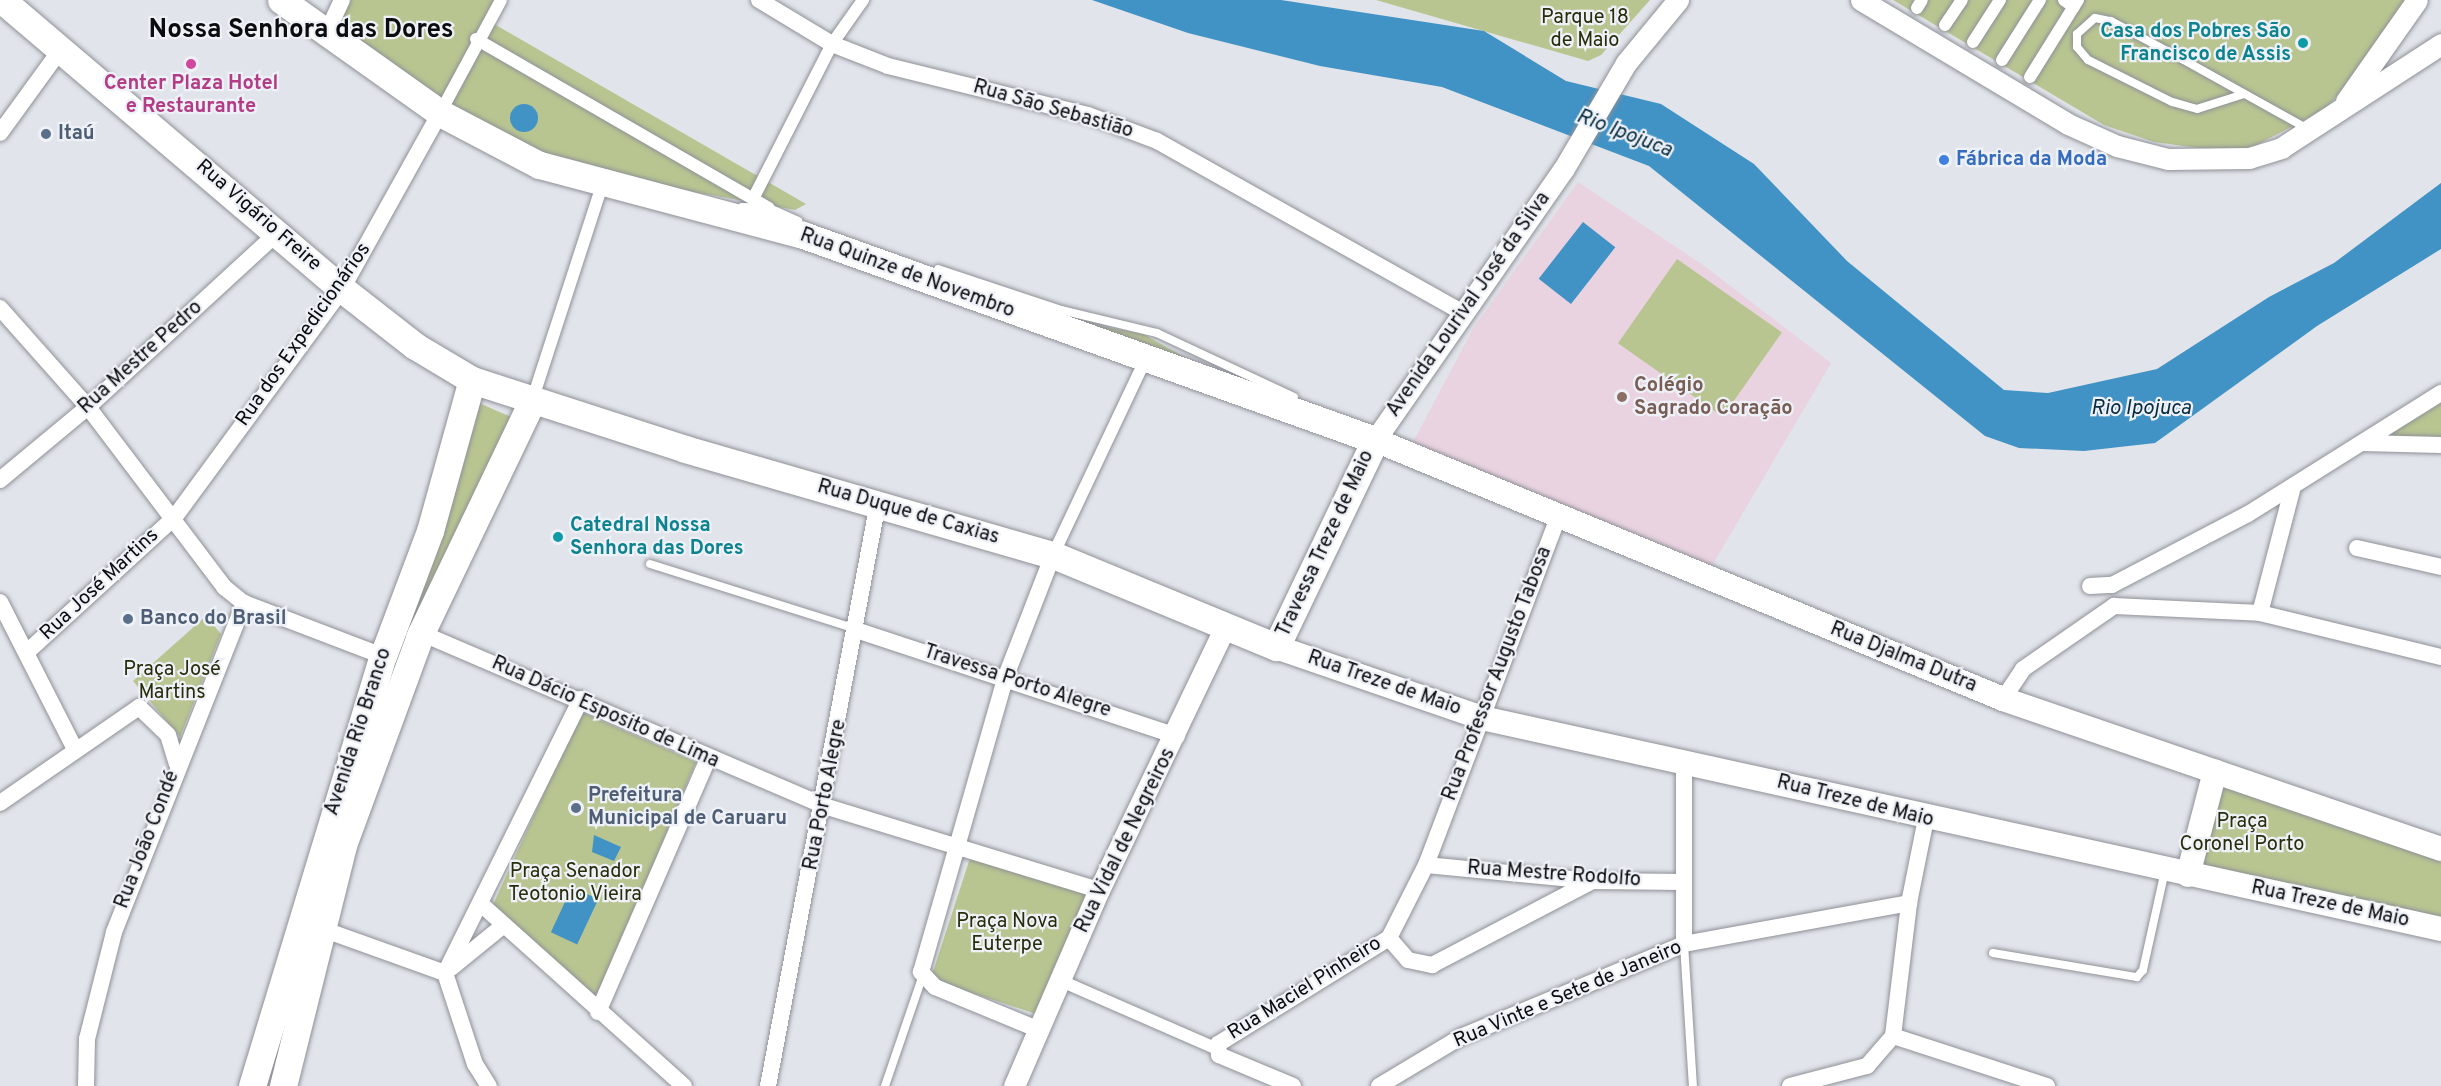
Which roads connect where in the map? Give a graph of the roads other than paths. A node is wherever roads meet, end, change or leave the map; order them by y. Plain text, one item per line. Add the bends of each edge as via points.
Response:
1 (2, 0) edge
2 (281, 0) edge
3 (501, 0) edge
4 (759, 0) edge
5 (863, 0) edge
6 (1678, 0) edge
7 (1861, 0) edge
8 (1962, 0) edge
9 (2000, 0) edge
10 (2040, 0) edge
11 (2417, 0) edge
12 (339, 1) edge
13 (2072, 2) edge
14 (1945, 26) dead end
15 (327, 32) junction
16 (476, 39) junction
17 (1973, 42) dead end
18 (832, 44) junction
19 (2441, 44) edge
20 (61, 49) junction
21 (2002, 60) dead end
22 (2030, 77) dead end
23 (2244, 93) junction
24 (440, 113) junction
25 (2331, 118) junction
26 (2311, 130) junction
27 (0, 133) edge
28 (602, 185) junction
29 (753, 199) junction
30 (688, 205) junction
31 (769, 208) junction
32 (278, 232) junction
33 (920, 264) dead end
34 (930, 267) dead end
35 (342, 288) junction
36 (0, 309) edge
37 (1463, 313) junction
38 (1146, 358) junction
39 (472, 380) junction
40 (2441, 393) edge
41 (532, 401) junction
42 (1309, 403) dead end
43 (88, 407) junction
44 (1319, 407) dead end
45 (1378, 436) junction
46 (2363, 443) junction
47 (2441, 445) edge
48 (0, 480) edge
49 (2292, 490) junction
50 (878, 503) junction
51 (1558, 517) junction
52 (174, 518) junction
53 (2357, 548) dead end
54 (1053, 555) junction
55 (650, 564) dead end
56 (2441, 567) edge
57 (2090, 586) dead end
58 (0, 602) edge
59 (244, 603) junction
60 (2260, 613) junction
61 (1224, 629) junction
62 (856, 630) junction
63 (421, 633) junction
64 (1276, 647) junction
65 (27, 652) junction
66 (383, 656) junction
67 (2441, 657) edge
68 (1006, 676) junction
69 (581, 699) junction
70 (2003, 699) junction
71 (1482, 718) junction
72 (1177, 736) junction
73 (75, 749) junction
74 (708, 759) junction
75 (1684, 761) junction
76 (177, 765) junction
77 (2215, 771) junction
78 (0, 803) edge
79 (824, 806) junction
80 (1926, 819) junction
81 (961, 847) junction
82 (2441, 849) edge
83 (1426, 865) junction
84 (2165, 870) junction
85 (2188, 875) junction
86 (1593, 881) junction
87 (1683, 882) junction
88 (1099, 890) junction
89 (1909, 903) junction
90 (482, 905) junction
91 (504, 925) junction
92 (322, 929) junction
93 (2441, 929) edge
94 (1389, 938) junction
95 (1684, 944) junction
96 (1993, 953) dead end
97 (445, 973) junction
98 (922, 978) junction
99 (1059, 980) junction
100 (598, 1012) junction
101 (1037, 1029) junction
102 (1893, 1036) junction
103 (1216, 1049) junction
104 (475, 1064) junction
105 (1017, 1085) edge
106 (86, 1086) edge
107 (252, 1086) edge
108 (283, 1086) edge
109 (475, 1086) edge
110 (489, 1086) edge
111 (684, 1086) edge
112 (768, 1086) edge
113 (885, 1086) edge
114 (1293, 1086) edge
115 (1379, 1086) edge
116 (1693, 1086) edge
117 (1790, 1086) edge
118 (2048, 1086) edge

1 - 20 main road, Rua Vigário Freire
2 - 15 main road, Rua Quinze de Novembro
3 - 16 street
4 - 18 street, Rua São Sebastião
5 - 18 street
6 - 37 street, Avenida Lourival José da Silva via 1622,69 1565,167
7 - 26 street via 2068,124 2117,146 2168,159 2249,158
8 - 14 street
9 - 17 street
10 - 21 street
11 - 25 street via 2374,69
12 - 15 street
13 - 22 street
15 - 24 main road, Rua Quinze de Novembro
16 - 24 street
16 - 29 street
18 - 29 street
18 - 37 street, Rua São Sebastião via 888,66 1088,115 1157,141
19 - 25 street
20 - 27 street
20 - 32 main road, Rua Vigário Freire
23 - 23 lane via 2111,21 2096,18 2078,34 2077,47 2088,60 2172,102 2198,109
23 - 26 lane
24 - 28 main road, Rua Quinze de Novembro via 539,165
24 - 35 street, Rua dos Expedicionários
25 - 26 street
28 - 30 main road, Rua Quinze de Novembro
28 - 41 street
29 - 31 street
30 - 31 lane
30 - 38 main road, Rua Quinze de Novembro via 803,235
31 - 33 lane
32 - 35 main road, Rua Vigário Freire
32 - 43 street, Rua Mestre Pedro
34 - 42 lane via 1061,310 1157,333
35 - 39 main road, Rua Vigário Freire via 415,346
35 - 52 street, Rua dos Expedicionários
36 - 43 street
37 - 45 street, Avenida Lourival José da Silva
38 - 45 main road, Rua Quinze de Novembro
38 - 54 street
39 - 41 main road, Rua Vigário Freire
39 - 66 main road, Avenida Rio Branco via 430,531
40 - 46 street
41 - 50 main road, Rua Duque de Caxias
41 - 63 main road, Avenida Rio Branco
43 - 48 street, Rua Mestre Pedro
43 - 52 street
44 - 45 lane
45 - 51 main road, Rua Djalma Dutra
45 - 64 main road, Travessa Treze de Maio
46 - 47 street
46 - 49 street
49 - 57 street via 2112,585
49 - 60 street
50 - 54 main road, Rua Duque de Caxias
50 - 62 street, Rua Porto Alegre
51 - 70 main road, Rua Djalma Dutra
51 - 71 street, Rua Professor Augusto Tabosa
52 - 59 street via 224,587
52 - 65 street, Rua José Martins
53 - 56 street
54 - 61 main road, Rua Duque de Caxias
54 - 68 street
55 - 62 lane
58 - 65 street
59 - 66 street
59 - 76 street, Rua João Condé
60 - 67 street
60 - 70 street via 2114,606 2023,669
61 - 64 main road, Rua Duque de Caxias
61 - 72 street, Rua Vidal de Negreiros
62 - 68 street, Travessa Porto Alegre
62 - 79 street, Rua Porto Alegre
63 - 66 street
63 - 69 street, Rua Dácio Esposito de Lima
63 - 92 main road, Avenida Rio Branco via 343,845
64 - 71 main road, Rua Treze de Maio
65 - 73 street
66 - 107 main road, Avenida Rio Branco
68 - 72 street, Travessa Porto Alegre
68 - 81 street
69 - 74 street, Rua Dácio Esposito de Lima
69 - 90 street
70 - 77 main road, Rua Djalma Dutra
71 - 75 main road, Rua Treze de Maio
71 - 83 street, Rua Professor Augusto Tabosa
72 - 88 street, Rua Vidal de Negreiros
73 - 76 street via 139,707 148,711 168,735
73 - 78 street
74 - 79 street, Rua Dácio Esposito de Lima
74 - 100 street
75 - 80 main road, Rua Treze de Maio
75 - 87 street
76 - 106 street, Rua João Condé via 97,986
77 - 82 main road, Rua Djalma Dutra
77 - 85 main road
79 - 81 street, Rua Dácio Esposito de Lima
79 - 112 street, Rua Porto Alegre
80 - 84 main road, Rua Treze de Maio
80 - 89 street
81 - 88 street, Rua Dácio Esposito de Lima
81 - 98 street via 921,966
83 - 86 street, Rua Mestre Rodolfo
83 - 94 street, Rua Maciel Pinheiro
84 - 85 main road, Rua Treze de Maio
84 - 96 lane via 2144,970 2137,977
85 - 93 main road, Rua Treze de Maio
86 - 87 street, Rua Mestre Rodolfo
86 - 94 street via 1432,965 1408,960
87 - 95 street
88 - 99 street, Rua Vidal de Negreiros
89 - 95 street, Rua Vinte e Sete de Janeiro
89 - 102 street
90 - 91 street
90 - 97 street
91 - 97 street
91 - 100 street
92 - 97 street
92 - 108 main road, Avenida Rio Branco
94 - 103 street, Rua Maciel Pinheiro via 1222,1040
95 - 115 street, Rua Vinte e Sete de Janeiro via 1461,1037
95 - 116 lane
97 - 104 street
98 - 101 street
98 - 113 lane
99 - 101 street, Rua Vidal de Negreiros
99 - 103 street
100 - 111 street
101 - 105 street, Rua Vidal de Negreiros
102 - 117 street via 1867,1066
102 - 118 street
103 - 114 street via 1226,1058
104 - 109 street
104 - 110 street

